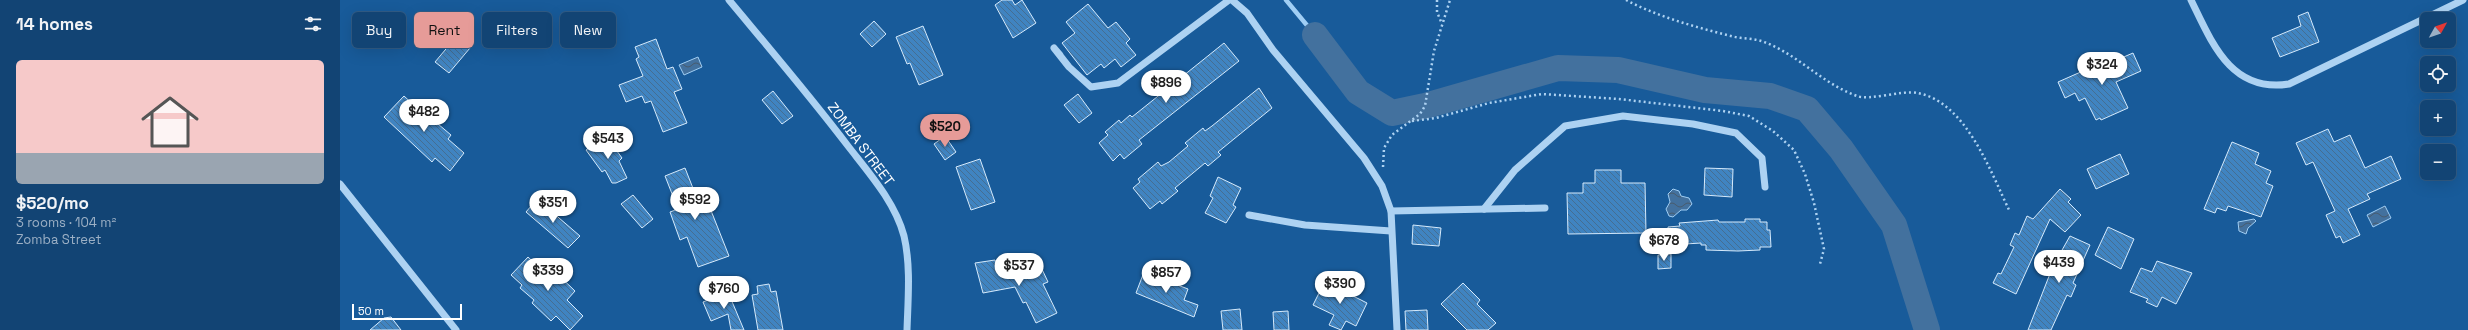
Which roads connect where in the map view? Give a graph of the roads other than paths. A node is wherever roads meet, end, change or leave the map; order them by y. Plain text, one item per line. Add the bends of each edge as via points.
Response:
1 (729, 0) edge
2 (1230, 0) edge
3 (2191, 0) edge
4 (2463, 0) edge
5 (1060, 55) dead end
6 (340, 184) edge
7 (1766, 187) dead end
8 (1546, 208) dead end
9 (1484, 209) junction
10 (1391, 211) junction
11 (1249, 215) dead end
12 (1391, 231) junction
13 (456, 330) edge
14 (907, 330) edge
15 (1397, 330) edge

1 - 14 street, ZOMBA STREET via 821,111 870,174 894,210 906,249
2 - 5 street via 1118,83 1091,87 1069,67 1054,48
2 - 10 street via 1247,13 1273,50 1364,158 1382,186
3 - 4 street via 2213,46 2222,57 2234,70 2258,84 2271,87 2289,84
6 - 13 street
7 - 9 street via 1762,158 1736,133 1693,124 1623,116 1565,126 1515,170
8 - 9 street
9 - 10 street
10 - 12 street
11 - 12 street via 1305,225
12 - 15 street

